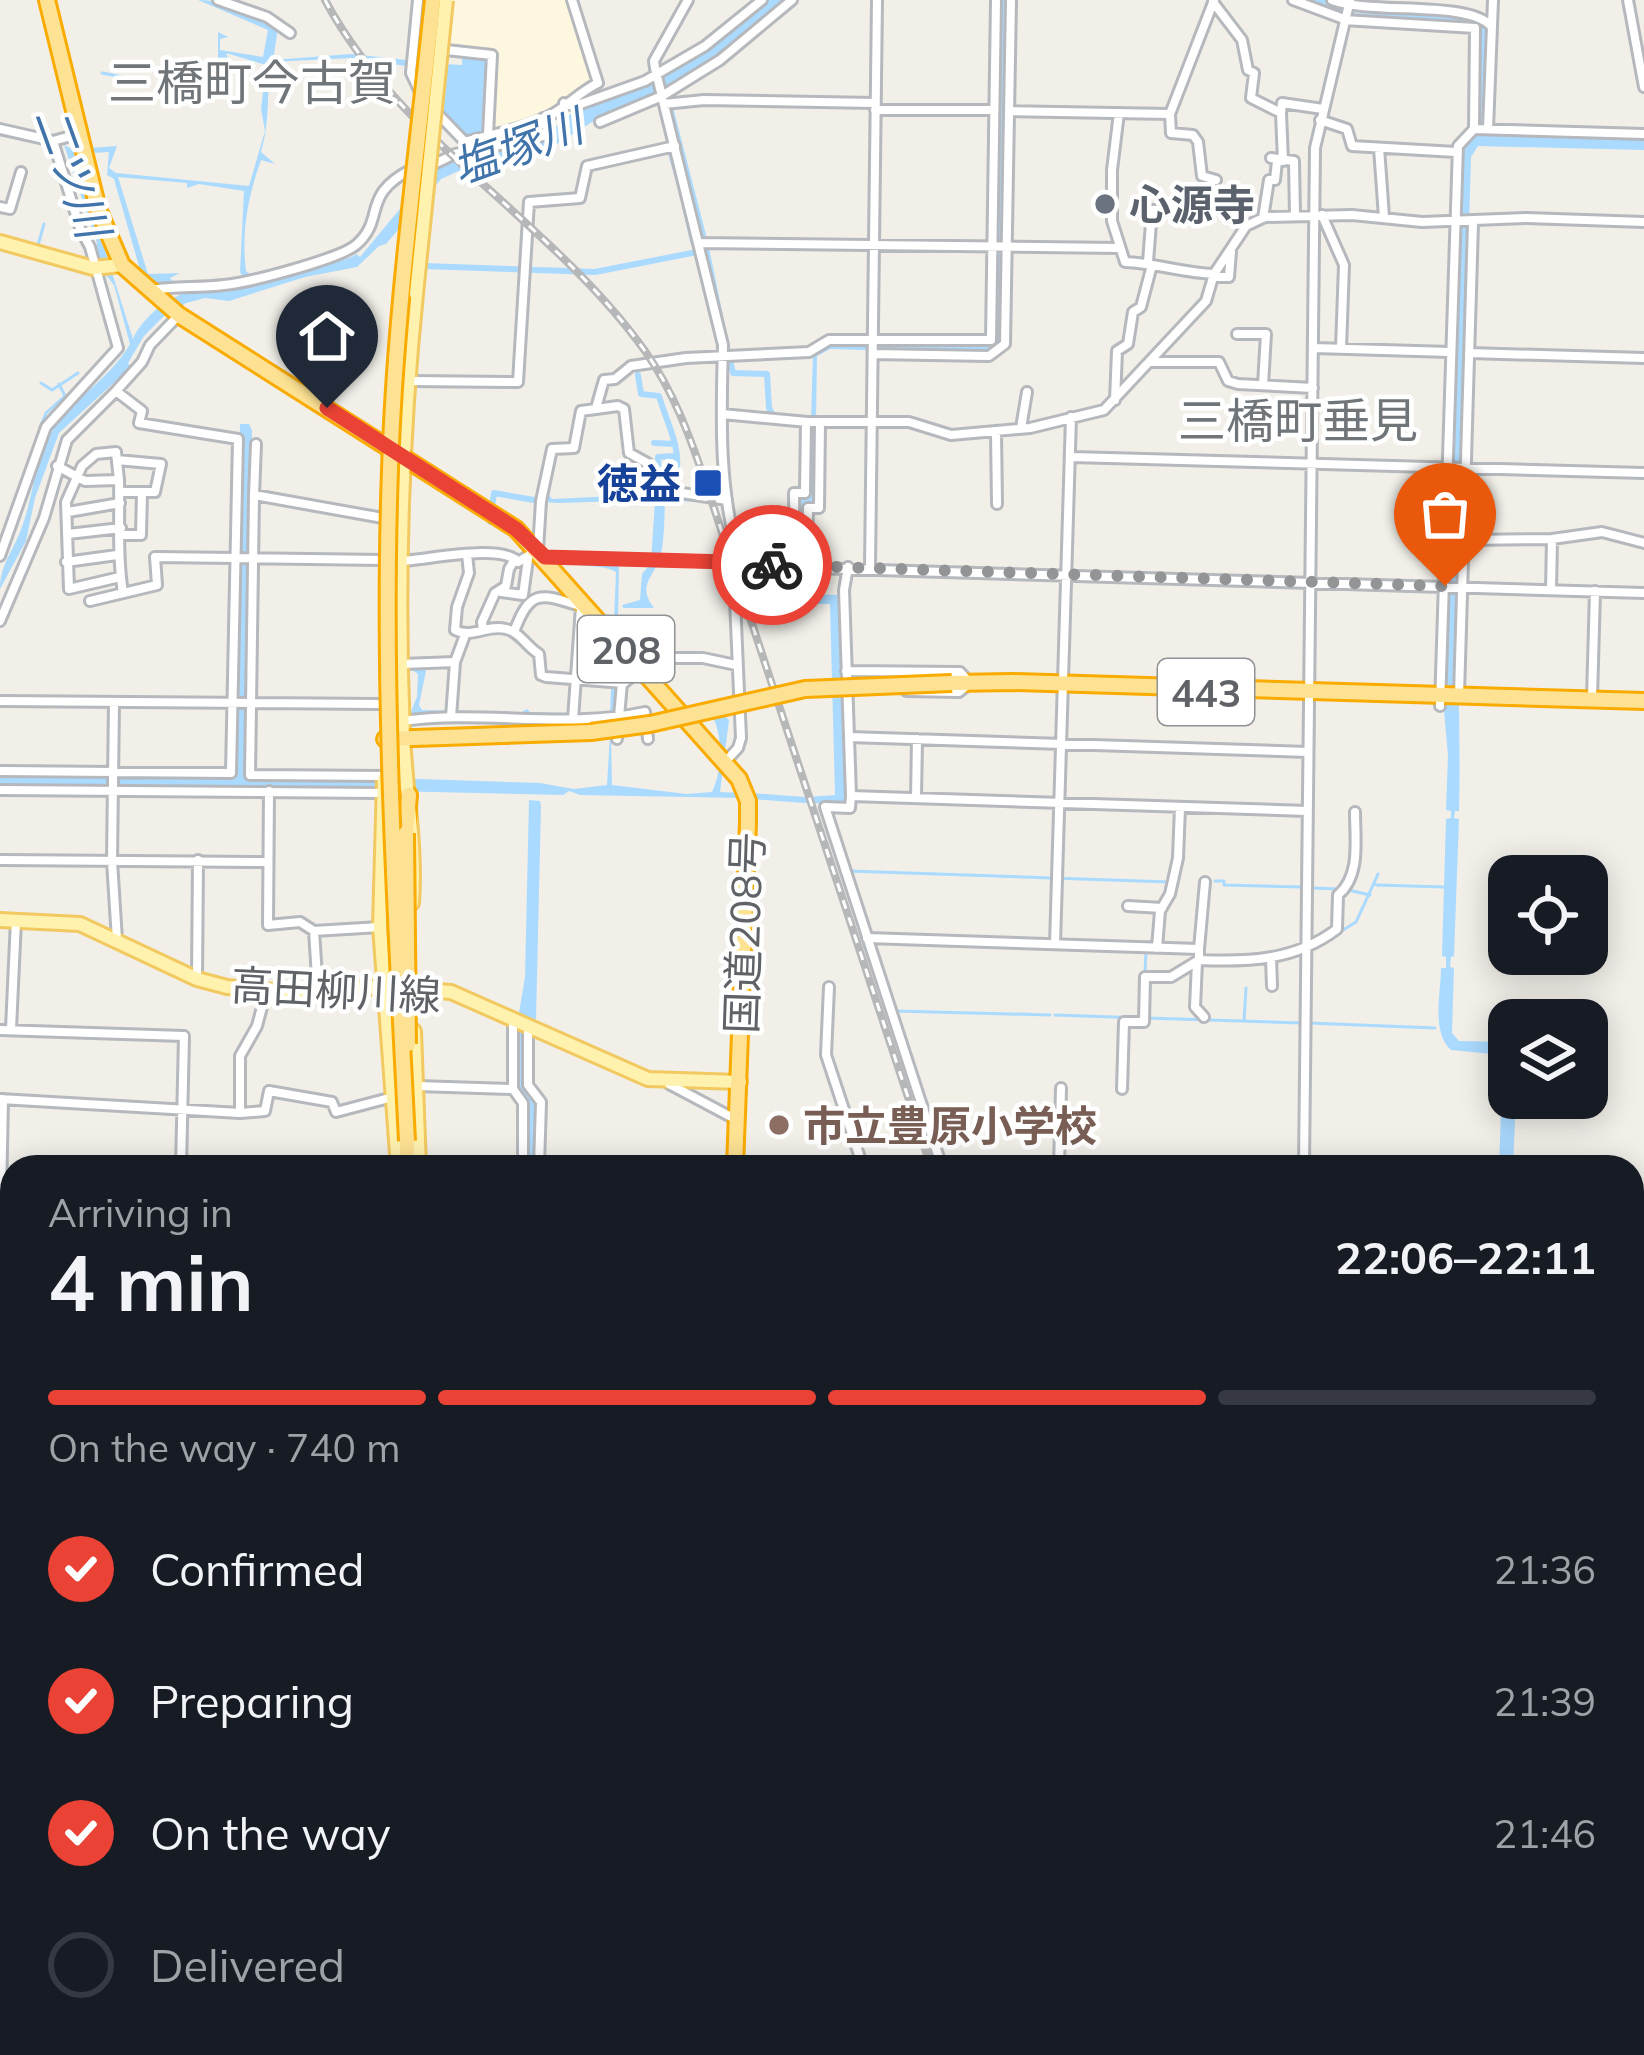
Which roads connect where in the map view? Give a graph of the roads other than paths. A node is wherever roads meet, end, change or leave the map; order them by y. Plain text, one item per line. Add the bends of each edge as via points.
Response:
1 (47, 0) edge
2 (218, 0) edge
3 (426, 0) edge
4 (446, 0) edge
5 (572, 0) edge
6 (688, 0) edge
7 (762, 0) edge
8 (792, 0) edge
9 (877, 0) edge
10 (996, 0) edge
11 (1011, 0) edge
12 (1293, 0) edge
13 (1332, 0) edge
14 (1493, 0) edge
15 (1628, 0) edge
16 (1213, 1) edge
17 (244, 5) edge
18 (1419, 5) edge
19 (1346, 12) edge
20 (1491, 26) junction
21 (290, 33) dead end
22 (414, 47) junction
23 (656, 74) junction
24 (1644, 87) edge
25 (663, 100) junction
26 (564, 103) junction
27 (875, 107) junction
28 (994, 110) junction
29 (1009, 111) junction
30 (1281, 112) junction
31 (1119, 113) junction
32 (1170, 114) junction
33 (1321, 114) junction
34 (543, 118) junction
35 (601, 122) dead end
36 (0, 129) edge
37 (1474, 130) junction
38 (1488, 130) junction
39 (1644, 134) edge
40 (488, 135) junction
41 (64, 139) junction
42 (675, 146) junction
43 (1379, 148) junction
44 (1456, 152) junction
45 (1277, 160) junction
46 (19, 180) dead end
47 (1216, 180) dead end
48 (0, 207) edge
49 (1191, 209) dead end
50 (1319, 215) junction
51 (1295, 216) junction
52 (1384, 217) junction
53 (1263, 218) junction
54 (1644, 222) edge
55 (1456, 223) junction
56 (1472, 223) junction
57 (0, 242) edge
58 (699, 243) junction
59 (874, 245) junction
60 (1007, 246) junction
61 (993, 247) junction
62 (1120, 248) junction
63 (1150, 264) junction
64 (106, 267) junction
65 (1214, 276) junction
66 (152, 294) junction
67 (179, 315) junction
68 (1237, 334) dead end
69 (873, 341) junction
70 (1314, 348) junction
71 (1341, 348) junction
72 (1450, 352) junction
73 (1469, 352) junction
74 (873, 354) junction
75 (720, 357) junction
76 (1644, 358) edge
77 (1150, 362) junction
78 (390, 368) junction
79 (407, 381) junction
80 (1263, 385) junction
81 (1313, 388) junction
82 (116, 391) junction
83 (1027, 392) dead end
84 (1114, 402) junction
85 (596, 407) junction
86 (722, 414) junction
87 (1071, 417) junction
88 (872, 421) junction
89 (806, 422) junction
90 (819, 423) junction
91 (1021, 428) junction
92 (996, 432) junction
93 (256, 444) dead end
94 (385, 444) junction
95 (403, 458) junction
96 (1072, 458) junction
97 (117, 460) junction
98 (1312, 463) junction
99 (57, 466) junction
100 (1456, 467) junction
101 (1644, 472) edge
102 (76, 475) junction
103 (119, 480) junction
104 (142, 492) junction
105 (254, 495) junction
106 (120, 497) junction
107 (727, 500) junction
108 (997, 504) dead end
109 (68, 512) junction
110 (778, 512) dead end
111 (382, 518) junction
112 (401, 523) junction
113 (121, 532) junction
114 (68, 534) junction
115 (1552, 539) junction
116 (1463, 540) junction
117 (1644, 543) edge
118 (117, 554) junction
119 (466, 554) junction
120 (537, 555) junction
121 (0, 556) edge
122 (236, 558) junction
123 (254, 558) junction
124 (382, 560) junction
125 (515, 560) junction
126 (400, 561) junction
127 (66, 562) junction
128 (777, 565) junction
129 (742, 566) junction
130 (802, 566) junction
131 (848, 567) junction
132 (870, 567) junction
133 (1068, 573) junction
134 (120, 577) junction
135 (734, 577) junction
136 (1310, 582) junction
137 (1452, 587) junction
138 (1551, 590) junction
139 (501, 592) junction
140 (1595, 592) junction
141 (123, 593) junction
142 (1644, 593) edge
143 (527, 598) junction
144 (90, 601) dead end
145 (582, 603) junction
146 (0, 621) edge
147 (482, 630) junction
148 (514, 632) junction
149 (465, 635) junction
150 (454, 662) junction
151 (401, 664) junction
152 (736, 665) junction
153 (642, 669) junction
154 (846, 671) junction
155 (574, 680) junction
156 (622, 683) junction
157 (970, 683) junction
158 (1063, 686) junction
159 (846, 690) junction
160 (1309, 693) junction
161 (1447, 698) junction
162 (1592, 700) junction
163 (0, 701) edge
164 (114, 702) junction
165 (232, 703) junction
166 (251, 703) junction
167 (379, 704) dead end
168 (1644, 704) edge
169 (573, 715) junction
170 (451, 717) junction
171 (615, 719) junction
172 (396, 734) junction
173 (849, 737) junction
174 (617, 739) dead end
175 (648, 739) dead end
176 (917, 740) junction
177 (1062, 745) junction
178 (1308, 749) junction
179 (725, 761) junction
180 (0, 770) edge
181 (113, 771) junction
182 (384, 776) junction
183 (406, 776) junction
184 (0, 790) edge
185 (269, 790) junction
186 (113, 792) junction
187 (384, 793) junction
188 (409, 795) junction
189 (851, 796) junction
190 (916, 798) junction
191 (1060, 803) junction
192 (1180, 807) junction
193 (1307, 811) junction
194 (1355, 812) dead end
195 (383, 823) junction
196 (0, 860) edge
197 (198, 860) junction
198 (112, 861) junction
199 (268, 862) junction
200 (1205, 882) dead end
201 (1128, 906) dead end
202 (1162, 908) junction
203 (0, 920) edge
204 (16, 920) junction
205 (380, 927) junction
206 (314, 931) junction
207 (867, 938) junction
208 (117, 940) junction
209 (1055, 944) junction
210 (1306, 946) junction
211 (1157, 948) junction
212 (1198, 956) junction
213 (1271, 966) junction
214 (197, 979) junction
215 (1272, 986) dead end
216 (384, 987) junction
217 (829, 987) dead end
218 (413, 988) junction
219 (266, 992) junction
220 (319, 992) junction
221 (1204, 1017) dead end
222 (521, 1022) junction
223 (11, 1029) junction
224 (0, 1030) edge
225 (662, 1080) junction
226 (740, 1082) junction
227 (418, 1086) junction
228 (1061, 1088) dead end
229 (512, 1089) junction
230 (1122, 1089) dead end
231 (395, 1097) junction
232 (2, 1099) edge
233 (184, 1110) junction
234 (239, 1113) junction
235 (739, 1120) junction
236 (407, 1141) junction
237 (3, 1155) edge
238 (182, 1155) edge
239 (401, 1155) edge
240 (404, 1155) edge
241 (419, 1155) edge
242 (523, 1155) edge
243 (539, 1155) edge
244 (736, 1155) edge
245 (859, 1155) edge
246 (938, 1155) edge
247 (1059, 1155) edge
248 (1304, 1155) edge

1 - 41 highway, 国道208号 / 208
2 - 17 street
3 - 22 street
3 - 78 main road, bridge
3 - 172 highway, bridge via 393,402 388,530
4 - 79 main road, bridge
5 - 26 street via 598,83
6 - 23 street via 654,61
7 - 23 street
8 - 25 street
9 - 27 street
10 - 28 street
11 - 29 street
12 - 19 street
13 - 19 street
14 - 20 street
15 - 24 street
16 - 30 street via 1242,40 1254,73 1251,98
16 - 32 street
17 - 21 street
18 - 19 street
18 - 20 street via 1474,13
19 - 33 street
19 - 37 street via 1475,28
20 - 38 street
22 - 40 street via 411,73 425,102 465,142
22 - 40 street via 492,55
23 - 25 street
23 - 26 street via 575,106
25 - 27 street
25 - 35 street
25 - 42 street
26 - 34 street
27 - 28 street
27 - 59 street
28 - 61 street
29 - 31 street
29 - 60 street
30 - 33 street via 1282,103
30 - 45 street
31 - 32 street
31 - 62 street via 1112,221
32 - 47 street via 1171,133 1193,135 1202,176
33 - 43 street via 1347,129 1350,145
33 - 50 street
34 - 40 street
34 - 66 street via 544,136 455,154 394,178 380,192 370,229 341,254 224,285
36 - 41 street
37 - 38 street
37 - 44 street
38 - 39 street
41 - 64 highway, 国道208号 / 208 via 98,209
41 - 64 street via 80,228
42 - 58 street
42 - 79 street via 587,166 580,198 529,202 518,382
43 - 44 street
43 - 52 street
44 - 55 street
45 - 51 street via 1294,161
45 - 53 street
46 - 48 street via 10,209
49 - 63 street via 1152,209
50 - 51 street
50 - 52 street
50 - 70 street
50 - 71 street via 1344,265
51 - 53 street
52 - 55 street
53 - 65 street via 1246,226
54 - 56 street
55 - 56 street
55 - 72 street
56 - 73 street
57 - 64 main road
58 - 59 street
58 - 75 street
59 - 61 street
59 - 69 street
60 - 61 street
60 - 62 street
60 - 74 street via 1000,351
61 - 69 street via 991,340
62 - 63 street via 1125,262
63 - 65 street
63 - 84 street via 1142,308 1117,351
64 - 66 highway, 国道208号 / 208
64 - 121 street via 118,348 46,427
65 - 77 street via 1206,301
66 - 67 highway, 国道208号 / 208
67 - 82 street
67 - 94 highway, 国道208号 / 208
68 - 80 street via 1266,334
69 - 74 street
69 - 75 street
70 - 71 street
70 - 81 street
71 - 72 street
72 - 100 street
73 - 76 street
73 - 100 street
74 - 88 street
75 - 85 street via 632,366 602,382
75 - 86 street
77 - 80 street via 1219,362 1228,381
77 - 84 street
78 - 79 main road
78 - 94 main road
79 - 95 main road
80 - 81 street
81 - 98 street
82 - 99 street via 67,440
82 - 122 street via 142,411 140,423 238,439
83 - 91 street
84 - 87 street
85 - 107 street via 624,409 628,451 649,464 656,489
85 - 120 street via 581,411 572,450 552,449
86 - 89 street
86 - 107 street
87 - 91 street
87 - 96 street
88 - 90 street
88 - 92 street via 950,435
88 - 132 street
89 - 90 street
89 - 130 street via 805,493 794,494
90 - 130 street via 819,508 808,508
91 - 92 street
92 - 108 street
93 - 105 street
94 - 95 highway, 国道208号 / 208
94 - 111 main road
95 - 112 main road
95 - 120 highway, 国道208号 / 208 via 516,529
96 - 98 street
96 - 133 street
97 - 102 street via 116,452 96,454
97 - 103 street
97 - 104 street via 161,464 155,492
98 - 100 street
98 - 136 street
99 - 102 street
99 - 146 street
100 - 101 street
100 - 116 street
100 - 137 street
102 - 103 street
102 - 109 street
103 - 106 street
104 - 106 street
104 - 113 street via 141,535
105 - 111 street
105 - 123 street
106 - 109 street
106 - 113 street
107 - 129 street
109 - 114 street
110 - 128 street
111 - 112 main road
111 - 124 main road
112 - 126 main road
113 - 114 street
113 - 118 street
114 - 127 street
115 - 116 street
115 - 117 street via 1602,532
115 - 138 street
116 - 137 street
118 - 127 street
118 - 134 street
119 - 125 street
119 - 126 street
119 - 149 street via 467,586 454,624
120 - 125 street
120 - 135 street via 729,562
120 - 143 street
120 - 145 highway, 国道208号 / 208
122 - 123 street
122 - 141 street via 154,557 158,585
122 - 165 street
123 - 124 street
123 - 166 street
124 - 126 main road
124 - 172 main road
125 - 139 street
126 - 151 main road
127 - 134 street via 69,590
128 - 129 street
128 - 130 street
129 - 135 street
130 - 131 street
131 - 132 street
131 - 154 street
132 - 133 street
133 - 136 street
133 - 158 street
134 - 141 street
135 - 152 street
136 - 137 street
136 - 160 street
137 - 138 street
137 - 161 street
137 - 161 street
138 - 140 street
139 - 143 street
139 - 147 street
140 - 142 street
140 - 162 street
141 - 144 street
143 - 145 street
143 - 148 street
145 - 153 highway, 国道208号 / 208
145 - 155 street
147 - 148 street
147 - 149 street
148 - 155 street via 539,654 541,675
149 - 150 street
150 - 151 street
150 - 170 street
151 - 172 main road
152 - 153 street via 653,658
152 - 179 street via 741,738
153 - 156 street
153 - 179 highway, 国道208号 / 208
154 - 157 street via 960,672
154 - 159 street
155 - 156 street
155 - 169 street
156 - 171 street
157 - 158 highway, 443
157 - 159 street via 959,692
157 - 172 highway, 443, bridge via 805,689 591,732
158 - 160 highway, 443
158 - 177 street
159 - 173 street
160 - 161 highway, 443
160 - 178 street
161 - 162 highway, 443
161 - 168 highway, 443
162 - 168 highway, 443
163 - 164 street
164 - 165 street
164 - 181 street
165 - 166 street
165 - 181 street via 231,773
166 - 167 street
166 - 182 street via 250,775
169 - 170 street
169 - 171 street
170 - 172 street
171 - 174 street
171 - 175 street via 645,712
172 - 182 main road
172 - 183 main road
172 - 236 highway, bridge via 397,995
173 - 176 street
173 - 189 street
176 - 177 street
176 - 190 street
177 - 178 street
177 - 191 street
178 - 193 street
179 - 226 highway, 国道208号 / 208 via 748,801
180 - 181 street
181 - 186 street
182 - 183 street
182 - 187 main road, bridge
183 - 188 main road
184 - 186 street
185 - 186 street
185 - 187 street
185 - 199 street
186 - 198 street
187 - 188 street
187 - 195 main road
188 - 218 main road
188 - 236 highway, bridge
189 - 190 street
189 - 207 street via 850,808 825,807
190 - 191 street
191 - 192 street
191 - 209 street
192 - 193 street
192 - 202 street via 1178,858
193 - 210 street
194 - 210 street via 1354,871 1338,895 1336,929
195 - 205 main road
195 - 236 highway, bridge via 388,981
196 - 198 street
197 - 198 street
197 - 199 street
197 - 214 street
198 - 208 street
199 - 206 street via 268,925 300,922
200 - 212 street
201 - 202 street
202 - 211 street
203 - 204 main road, 高田柳川線
204 - 208 main road, 高田柳川線 via 80,924
204 - 223 street
205 - 206 street
205 - 216 main road
206 - 220 street
207 - 209 street
207 - 246 street
208 - 214 main road, 高田柳川線
209 - 211 street
210 - 213 street
210 - 248 street
211 - 212 street
212 - 213 street
212 - 221 street via 1195,1007
212 - 230 street via 1171,977 1145,977 1144,1022 1124,1022
213 - 215 street
214 - 219 main road, 高田柳川線
216 - 218 main road, 高田柳川線
216 - 220 main road, 高田柳川線
216 - 231 main road
217 - 245 street via 826,1055
218 - 222 main road, 高田柳川線 via 451,992
218 - 227 main road
219 - 220 main road, 高田柳川線
219 - 234 street via 240,1056
222 - 225 main road, 高田柳川線
222 - 229 street
222 - 243 street via 528,1085 541,1102
223 - 224 street
223 - 233 street via 184,1036
225 - 226 main road, 高田柳川線
225 - 235 street
226 - 235 highway, 国道208号 / 208
227 - 229 street
227 - 241 main road
228 - 247 street
229 - 242 street via 523,1102
231 - 234 street via 336,1112 332,1102 269,1091 265,1111
231 - 239 main road
232 - 233 street
232 - 237 street
233 - 234 street
233 - 238 street
235 - 244 highway, 国道208号 / 208
236 - 240 highway

